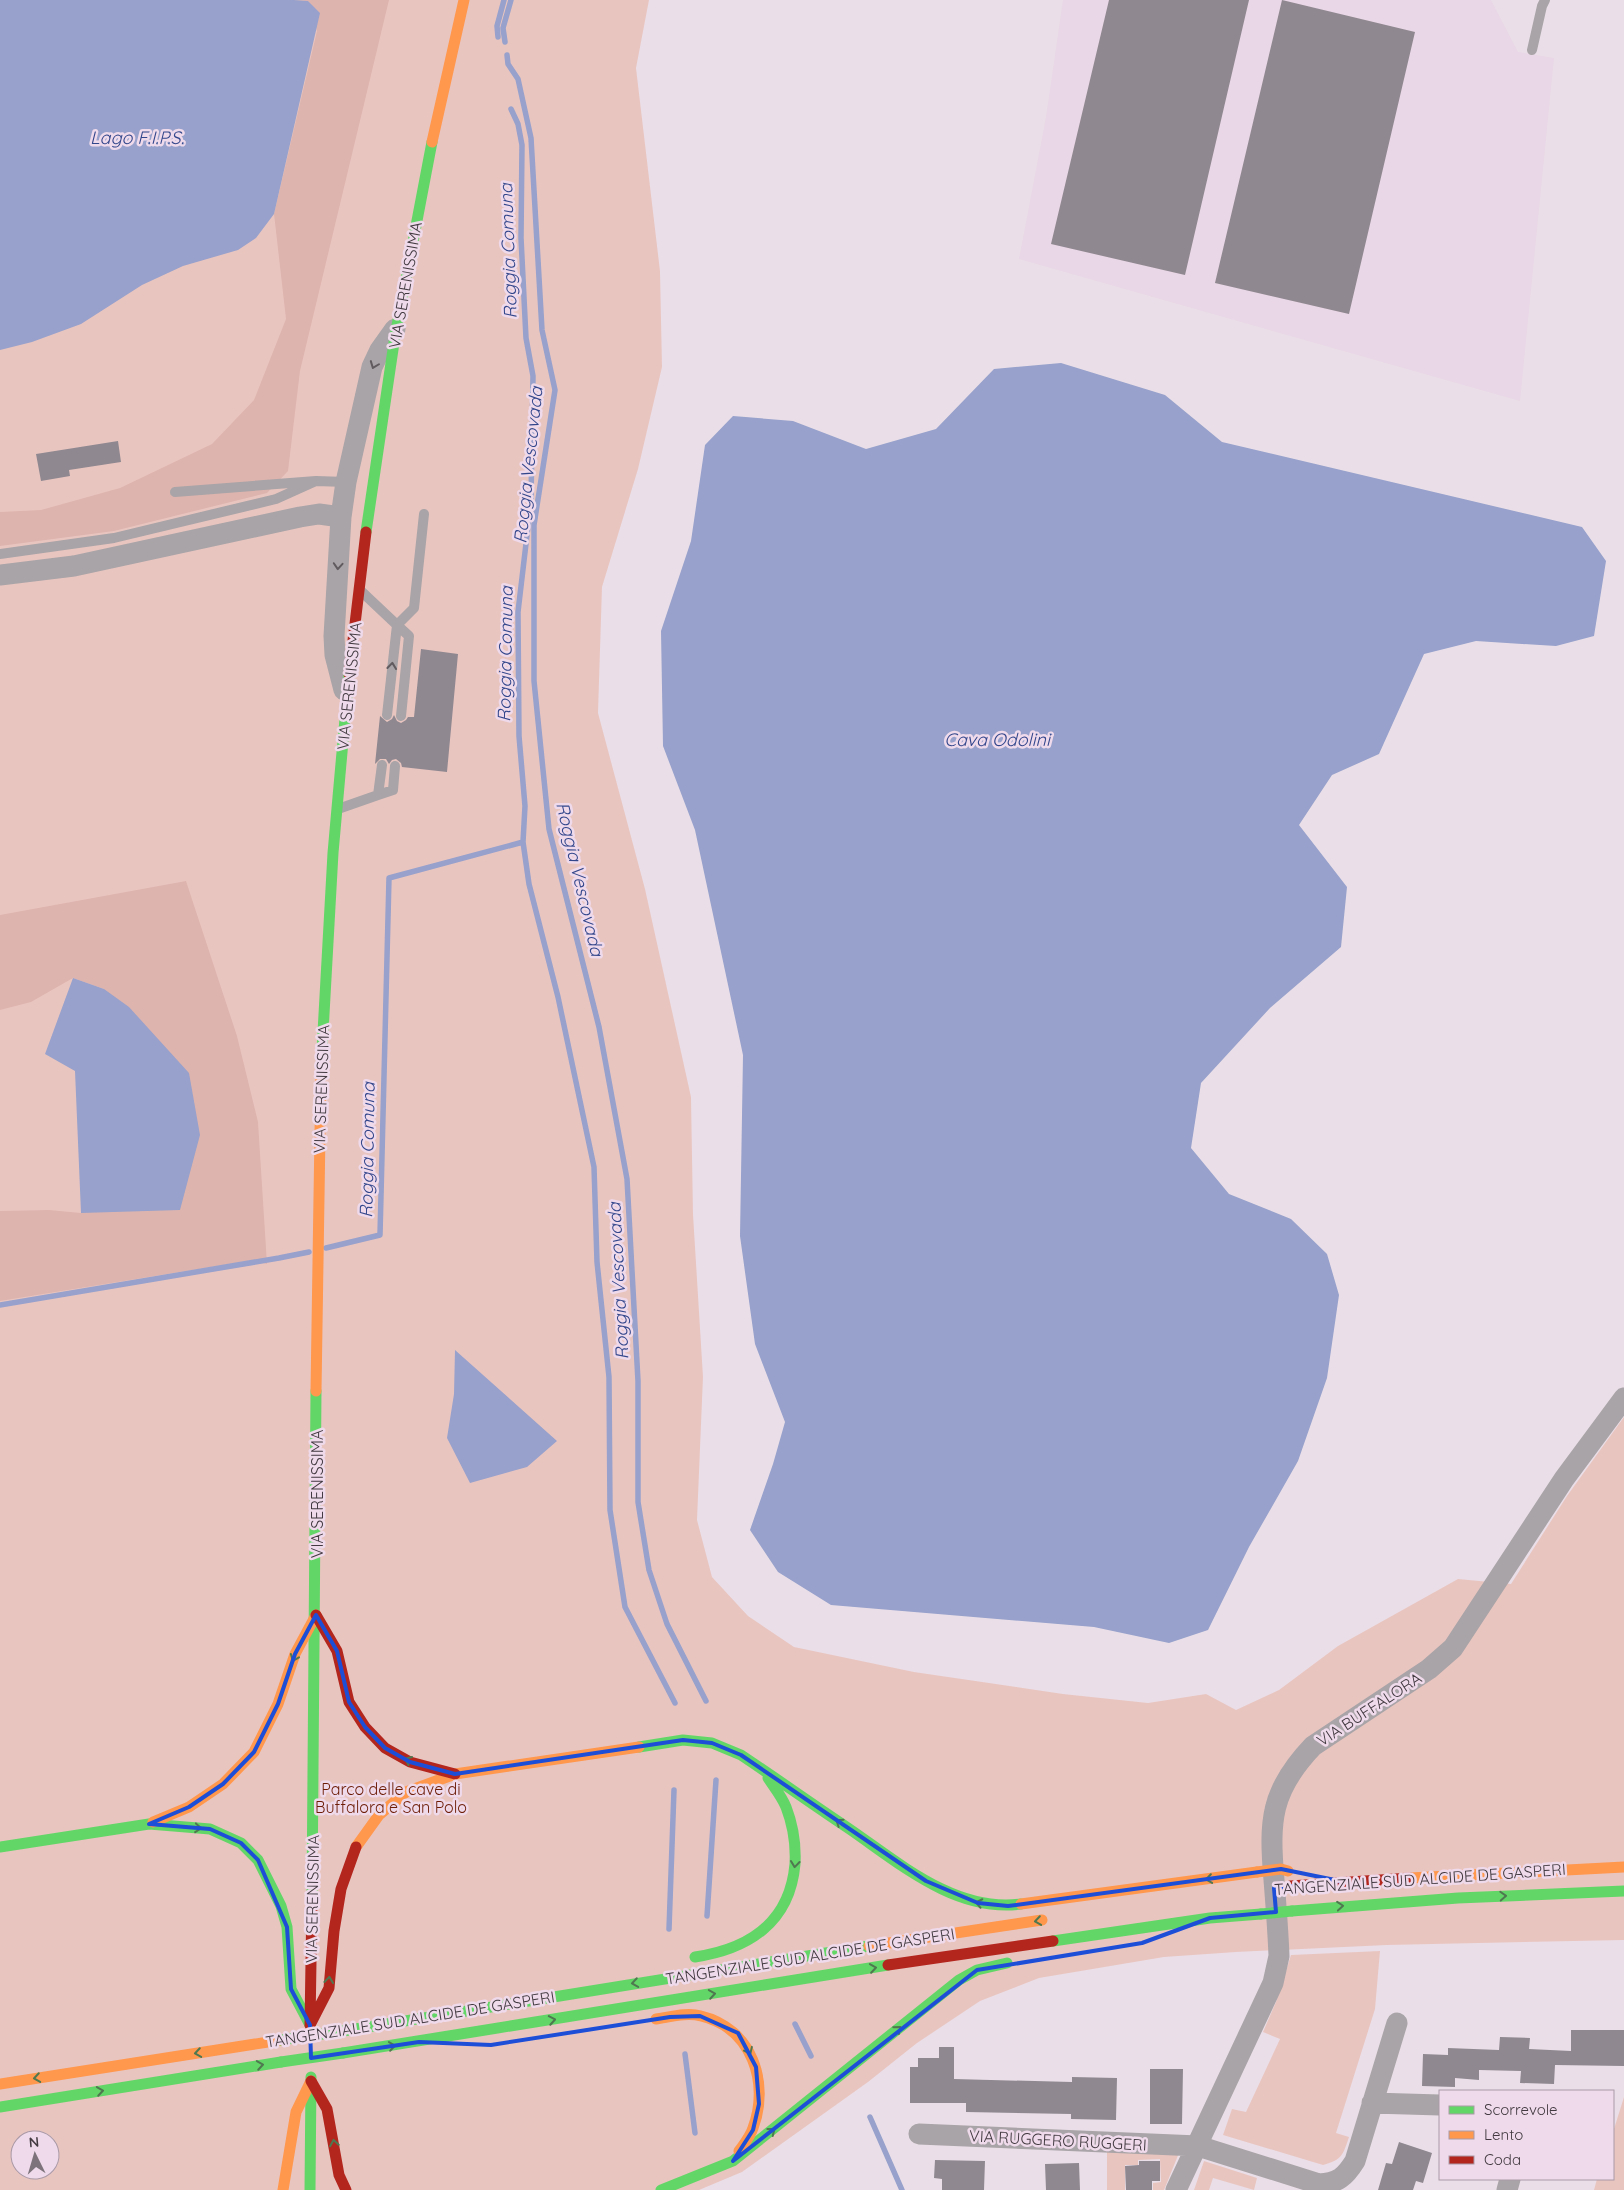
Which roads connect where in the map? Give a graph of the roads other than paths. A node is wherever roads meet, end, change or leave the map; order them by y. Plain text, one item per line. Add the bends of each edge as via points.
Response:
1 (464, 0) edge
2 (1546, 0) edge
3 (1532, 50) dead end
4 (398, 323) junction
5 (316, 481) junction
6 (346, 482) junction
7 (175, 492) dead end
8 (424, 514) dead end
9 (341, 517) junction
10 (0, 554) edge
11 (0, 576) edge
12 (360, 590) junction
13 (397, 625) junction
14 (346, 697) junction
15 (387, 715) dead end
16 (401, 716) dead end
17 (382, 765) dead end
18 (395, 766) dead end
19 (378, 795) junction
20 (337, 810) junction
21 (1624, 1398) edge
22 (316, 1615) junction
23 (763, 1770) junction
24 (455, 1774) junction
25 (149, 1824) junction
26 (0, 1847) edge
27 (1624, 1867) edge
28 (1340, 1881) junction
29 (1259, 1890) dead end
30 (1624, 1891) edge
31 (1056, 1918) dead end
32 (1210, 1918) junction
33 (1159, 1936) dead end
34 (685, 1959) dead end
35 (1016, 1962) dead end
36 (556, 1984) dead end
37 (512, 2003) junction
38 (641, 2021) dead end
39 (1397, 2023) dead end
40 (310, 2025) junction
41 (419, 2042) junction
42 (473, 2044) dead end
43 (48, 2064) dead end
44 (90, 2070) junction
45 (311, 2081) junction
46 (0, 2084) edge
47 (65, 2097) junction
48 (1372, 2103) junction
49 (1439, 2105) edge
50 (0, 2107) edge
51 (36, 2113) dead end
52 (919, 2134) dead end
53 (1198, 2146) junction
54 (733, 2160) junction
55 (283, 2190) edge
56 (310, 2190) edge
57 (346, 2190) edge
58 (661, 2190) edge
59 (1176, 2190) edge

1 - 4 main road, VIA SERENISSIMA via 410,248
2 - 3 lane
4 -> 6 street via 372,367
4 - 12 main road, VIA SERENISSIMA via 371,492
5 - 6 lane
5 - 7 lane
5 - 10 lane via 276,499 114,538
6 - 9 street
8 - 13 lane via 414,608
9 - 11 street via 319,514 300,517 74,566
9 -> 14 street via 334,636
12 - 13 lane
12 - 14 main road, VIA SERENISSIMA
15 -> 13 lane
13 - 16 lane via 410,636
14 - 20 main road, VIA SERENISSIMA
17 - 19 lane
18 - 19 lane via 393,790
19 - 20 lane
20 - 22 main road, VIA SERENISSIMA via 320,1080
21 - 53 street, VIA BUFFALORA via 1564,1479 1453,1648 1429,1669 1313,1746 1288,1776 1275,1810 1270,1838 1279,1956 1277,1969
24 -> 22 main road via 410,1762 385,1748 365,1727 349,1702 337,1651
22 -> 25 main road via 295,1654 278,1704 254,1752 223,1784 189,1807
22 - 40 main road, VIA SERENISSIMA
23 - 24 main road via 742,1755 712,1743 683,1740
28 -> 23 main road, bridge via 1281,1870 1008,1906 978,1904 926,1881
23 -> 34 main road via 786,1807 794,1835 796,1862 789,1893 764,1930 745,1943 713,1955
40 -> 24 main road via 328,1988 341,1890 358,1842 379,1815 406,1792
25 - 26 main road
25 -> 40 main road via 210,1829 241,1843 258,1860 281,1906 287,1927 291,1989
27 - 28 main road, TANGENZIALE SUD ALCIDE DE GASPERI
28 - 29 main road, TANGENZIALE SUD ALCIDE DE GASPERI
32 -> 30 main road, TANGENZIALE SUD ALCIDE DE GASPERI, bridge via 1379,1903
31 -> 37 main road, TANGENZIALE SUD ALCIDE DE GASPERI
32 - 33 main road
41 -> 32 main road, TANGENZIALE SUD ALCIDE DE GASPERI via 854,1970
54 -> 35 main road via 959,1980 977,1970
36 - 37 main road
37 -> 44 main road, TANGENZIALE SUD ALCIDE DE GASPERI, bridge
38 -> 54 main road via 700,2016 723,2023 738,2033 748,2046 760,2086 759,2104 753,2130
39 - 48 street
40 - 45 main road, VIA SERENISSIMA
41 - 42 main road
47 -> 41 main road, TANGENZIALE SUD ALCIDE DE GASPERI, bridge
43 - 44 main road
44 -> 46 main road, TANGENZIALE SUD ALCIDE DE GASPERI
45 - 55 main road via 296,2112
45 - 56 main road, VIA SERENISSIMA
57 -> 45 main road via 339,2174 327,2109
47 - 50 main road, TANGENZIALE SUD ALCIDE DE GASPERI
47 - 51 main road
48 - 49 street
48 - 53 street via 1355,2161 1345,2177 1334,2183 1319,2184
52 - 53 street, VIA RUGGERO RUGGERI
53 - 59 street, VIA BUFFALORA
54 - 58 main road

